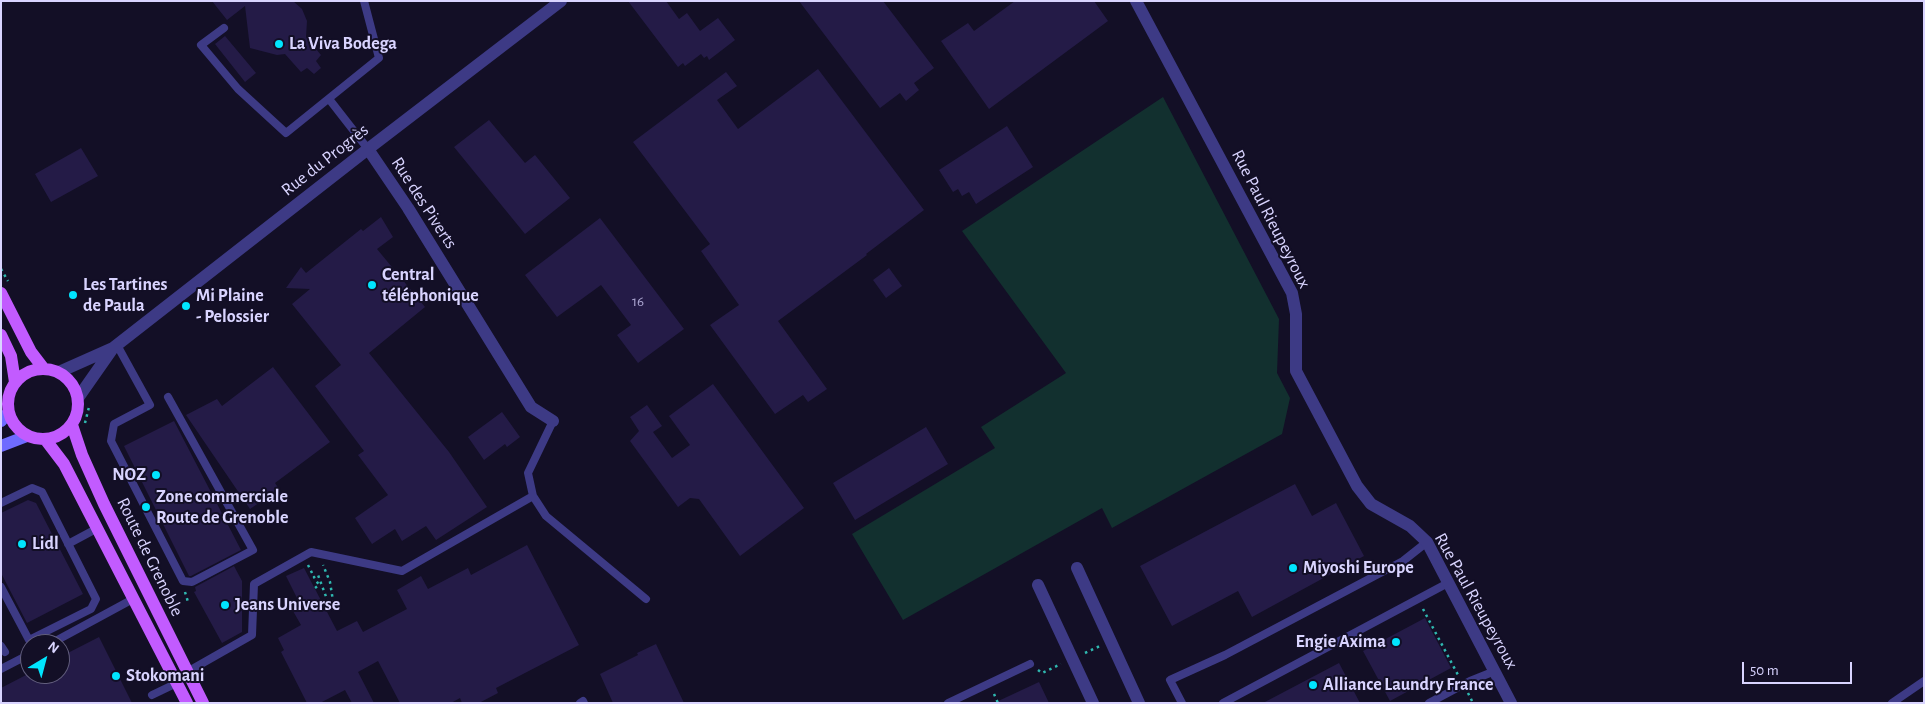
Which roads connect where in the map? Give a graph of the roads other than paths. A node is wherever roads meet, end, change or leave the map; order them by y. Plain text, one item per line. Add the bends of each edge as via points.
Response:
1 (364, 1) edge
2 (561, 1) edge
3 (1136, 1) edge
4 (224, 28) dead end
5 (329, 99) junction
6 (368, 149) junction
7 (6, 289) edge
8 (1, 335) edge
9 (115, 347) junction
10 (44, 369) junction
11 (59, 372) junction
12 (15, 382) junction
13 (168, 397) dead end
14 (78, 398) junction
15 (5, 417) edge
16 (553, 421) joint
17 (72, 425) junction
18 (27, 436) junction
19 (45, 439) junction
20 (1, 446) edge
21 (533, 496) junction
22 (1, 504) edge
23 (96, 529) junction
24 (1427, 542) junction
25 (68, 544) junction
26 (1077, 568) dead end
27 (1448, 582) junction
28 (1038, 585) dead end
29 (1, 587) edge
30 (133, 599) junction
31 (646, 599) dead end
32 (68, 634) edge
33 (20, 659) edge
34 (1030, 664) dead end
35 (1, 669) edge
36 (1495, 671) junction
37 (187, 672) junction
38 (1924, 681) edge
39 (177, 683) junction
40 (152, 695) dead end
41 (187, 703) edge
42 (203, 703) edge
43 (580, 703) edge
44 (584, 703) edge
45 (948, 703) edge
46 (1093, 703) edge
47 (1139, 703) edge
48 (1182, 703) edge
49 (1223, 703) edge
50 (1428, 703) edge
51 (1510, 703) edge
52 (1892, 703) edge

1 - 5 lane via 380,58
2 - 6 street, Rue du Progrès
3 - 24 street, Rue Paul Rieupeyroux via 1292,293 1296,314 1296,371 1357,486 1371,504 1410,526
4 - 5 lane via 201,45 238,89 286,134
5 - 6 lane
6 - 9 street, Rue du Progrès
6 - 16 street, Rue des Piverts via 532,407
7 - 10 main road via 31,352
8 - 12 main road via 11,356
9 - 11 street, Rue du Progrès
9 - 13 lane via 150,405 114,424 111,441 183,581 192,582 253,550
9 - 14 street, Rue du Progrès
10 - 11 main road
10 - 12 main road via 33,370
11 - 14 main road via 71,383
12 - 15 main road
14 - 17 main road
15 - 18 main road
16 - 21 lane via 528,473
17 - 19 main road via 55,437
17 - 37 main road, Route de Grenoble via 104,504
18 - 19 main road
18 - 20 main road
19 - 23 main road, Route de Grenoble via 64,464
21 - 31 lane via 546,516
21 - 37 lane via 402,571 311,552 254,584 252,635
22 - 25 lane via 32,488 42,492
23 - 25 lane
23 - 30 main road, Route de Grenoble
24 - 27 street, Rue Paul Rieupeyroux
24 - 48 lane via 1403,561 1170,680
25 - 29 lane via 96,599 90,609 29,640
26 - 47 street
27 - 36 street, Rue Paul Rieupeyroux
27 - 49 lane
28 - 46 street
30 - 32 lane
30 - 39 main road, Route de Grenoble
33 - 35 lane
34 - 45 lane
36 - 50 lane
36 - 51 street, Rue Paul Rieupeyroux
37 - 42 main road, Route de Grenoble
38 - 52 lane
39 - 40 lane
39 - 41 main road, Route de Grenoble
43 - 44 lane

